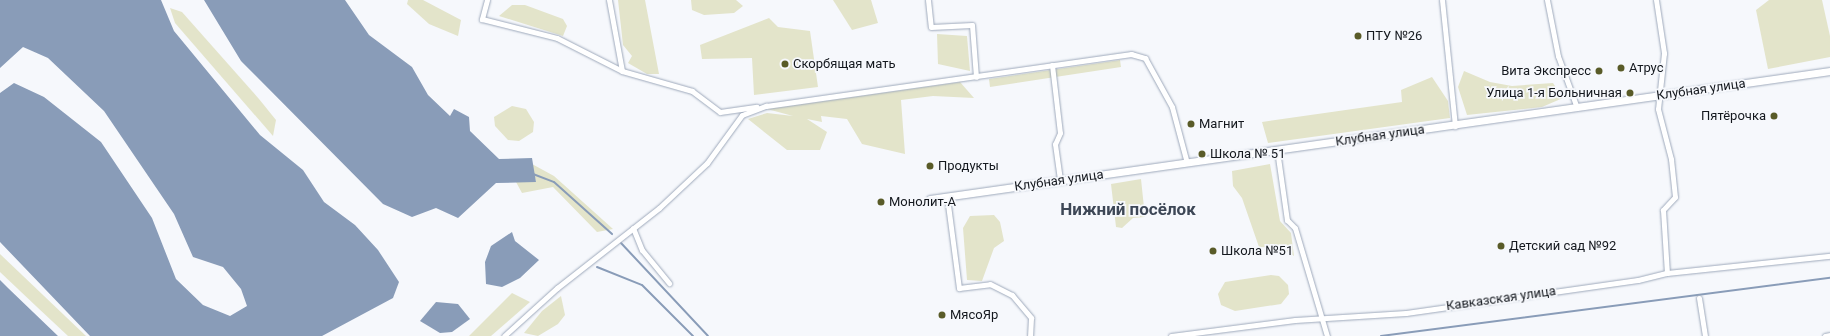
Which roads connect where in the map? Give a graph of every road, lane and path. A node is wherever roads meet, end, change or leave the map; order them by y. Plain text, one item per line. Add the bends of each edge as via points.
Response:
1 (487, 0) edge
2 (609, 0) edge
3 (928, 0) edge
4 (1442, 0) edge
5 (1547, 0) edge
6 (1656, 0) edge
7 (1052, 65) junction
8 (622, 71) junction
9 (1830, 71) edge
10 (976, 77) junction
11 (1661, 96) junction
12 (766, 106) junction
13 (1577, 108) junction
14 (1455, 126) junction
15 (1277, 150) junction
16 (1187, 163) junction
17 (1060, 181) junction
18 (947, 197) junction
19 (930, 199) dead end
20 (633, 228) junction
21 (1830, 256) edge
22 (1667, 273) junction
23 (669, 283) dead end
24 (1699, 298) dead end
25 (1323, 319) junction
26 (1326, 334) edge
27 (1830, 335) edge
28 (504, 336) edge
29 (1030, 336) edge
30 (1171, 336) edge
31 (1705, 336) edge
32 (1825, 336) edge

1 - 8 street via 482,19 557,38
2 - 8 street
3 - 10 street via 931,27 972,25
4 - 14 street
5 - 13 street via 1558,56
6 - 11 street via 1664,53
7 - 10 street
7 - 16 street via 1131,54 1145,58 1176,116
7 - 17 street via 1060,133 1055,144
8 - 12 street via 692,91 720,112
9 - 11 street, Клубная улица
10 - 12 street
11 - 13 street, Клубная улица
11 - 22 street via 1658,109 1671,159 1675,197 1662,210
12 - 20 street via 742,115 707,163
13 - 14 street, Клубная улица
14 - 15 street, Клубная улица
15 - 16 street, Клубная улица
15 - 25 street via 1287,220 1295,228
16 - 17 street, Клубная улица
17 - 18 street, Клубная улица
18 - 19 street, Клубная улица
18 - 29 street via 959,288 990,284 1012,295 1032,318
20 - 23 street via 642,250
20 - 28 street via 557,288
21 - 22 street, Кавказская улица
22 - 25 street, Кавказская улица via 1638,280 1406,312
24 - 31 street
25 - 26 street
25 - 30 street, Кавказская улица
27 - 32 street

